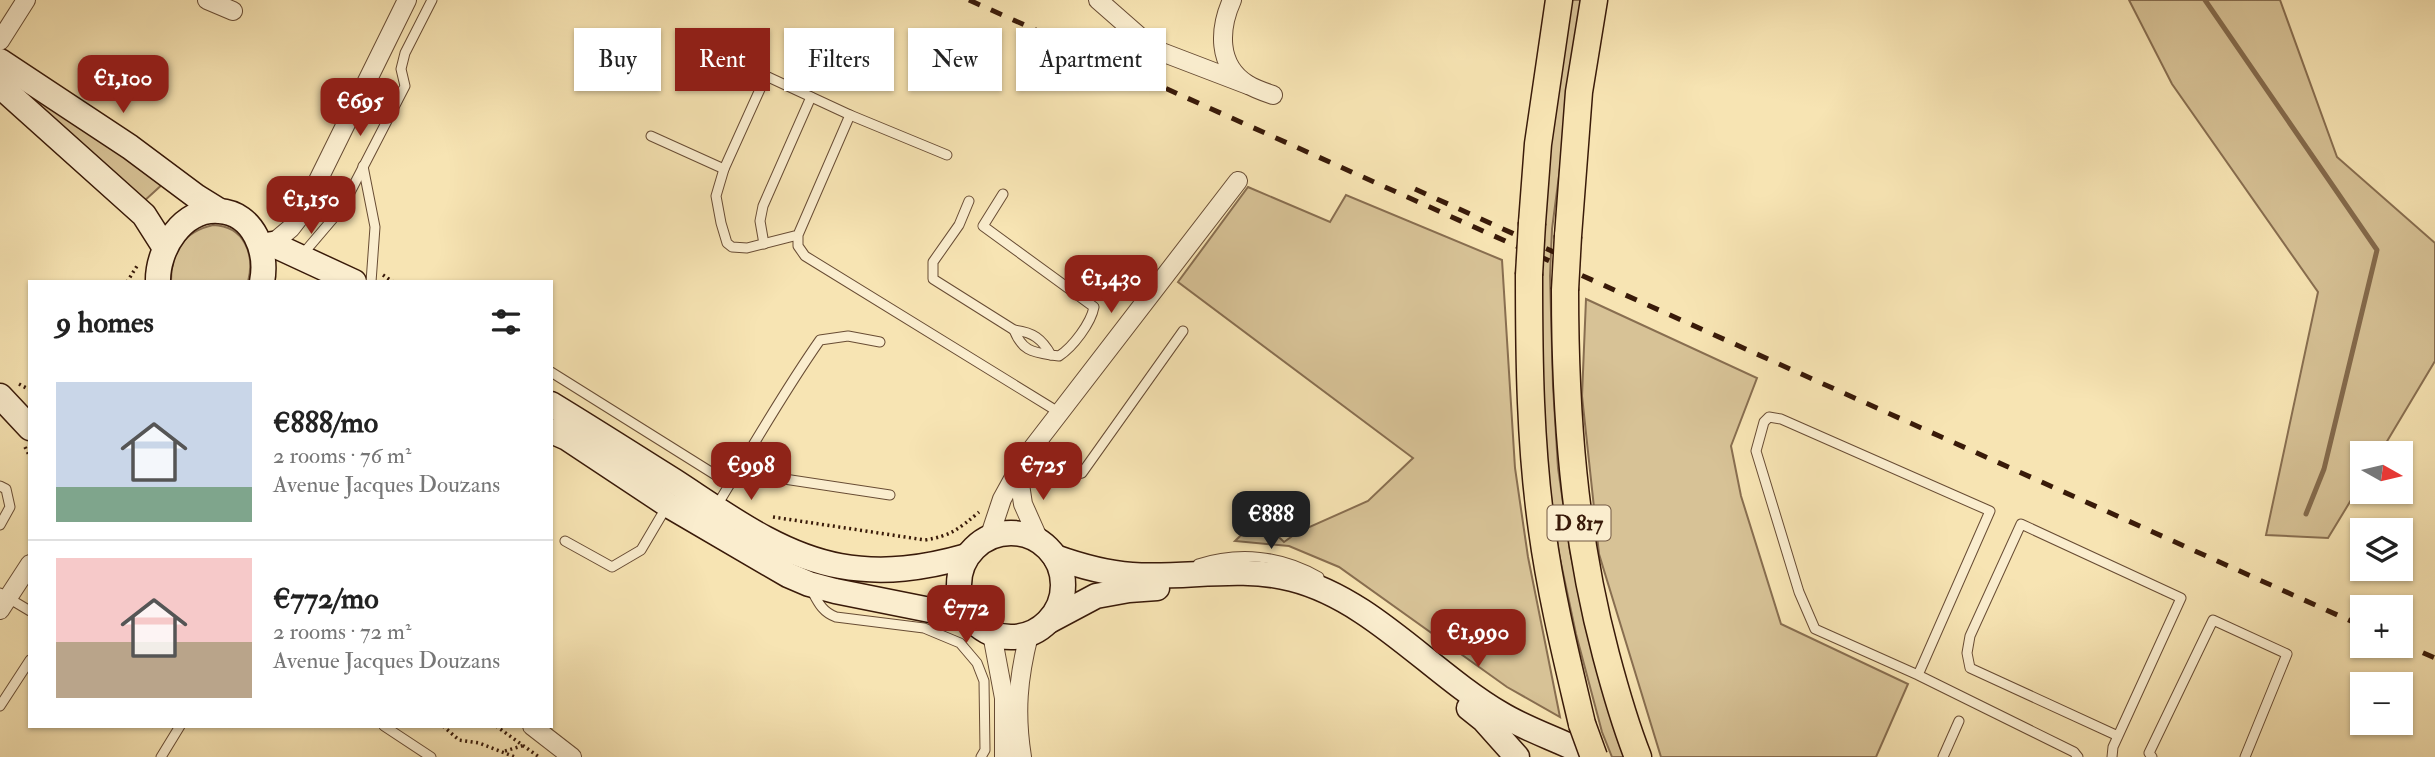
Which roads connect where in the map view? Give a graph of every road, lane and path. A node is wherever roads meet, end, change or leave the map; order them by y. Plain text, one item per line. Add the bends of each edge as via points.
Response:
1 (26, 0) edge
2 (207, 0) edge
3 (407, 0) edge
4 (432, 0) edge
5 (1098, 0) edge
6 (1232, 0) edge
7 (1559, 0) edge
8 (1594, 0) edge
9 (233, 11) dead end
10 (0, 41) edge
11 (0, 61) edge
12 (770, 78) edge
13 (1248, 85) junction
14 (0, 86) edge
15 (759, 91) edge
16 (1273, 95) dead end
17 (811, 97) junction
18 (850, 115) junction
19 (651, 136) dead end
20 (947, 155) dead end
21 (363, 166) junction
22 (724, 169) junction
23 (1238, 181) dead end
24 (1003, 194) dead end
25 (969, 201) dead end
26 (218, 210) junction
27 (798, 235) junction
28 (764, 244) junction
29 (267, 245) junction
30 (165, 248) junction
31 (301, 257) junction
32 (141, 260) dead end
33 (128, 280) edge
34 (158, 280) edge
35 (262, 280) edge
36 (350, 280) edge
37 (371, 280) edge
38 (1014, 330) junction
39 (1183, 331) dead end
40 (880, 342) dead end
41 (1051, 355) junction
42 (553, 374) edge
43 (28, 403) edge
44 (553, 405) edge
45 (1060, 413) junction
46 (553, 432) edge
47 (28, 438) edge
48 (1018, 471) junction
49 (738, 472) junction
50 (730, 484) junction
51 (0, 486) edge
52 (890, 495) dead end
53 (668, 505) junction
54 (986, 505) dead end
55 (715, 508) junction
56 (764, 516) dead end
57 (0, 526) edge
58 (989, 538) junction
59 (565, 541) dead end
60 (1047, 549) junction
61 (967, 556) junction
62 (28, 567) edge
63 (809, 584) junction
64 (3, 600) edge
65 (28, 610) edge
66 (970, 618) junction
67 (1039, 628) junction
68 (992, 634) junction
69 (28, 663) edge
70 (1918, 676) junction
71 (0, 706) edge
72 (1959, 721) dead end
73 (179, 728) edge
74 (387, 728) edge
75 (445, 728) edge
76 (499, 728) edge
77 (531, 735) edge
78 (2118, 736) junction
79 (1637, 754) edge
80 (161, 757) edge
81 (431, 757) edge
82 (516, 757) edge
83 (527, 757) edge
84 (539, 757) edge
85 (572, 757) edge
86 (981, 757) edge
87 (1004, 757) edge
88 (1022, 757) edge
89 (1517, 757) edge
90 (1593, 757) edge
91 (1943, 757) edge
92 (2078, 757) edge
93 (2112, 757) edge
94 (2152, 757) edge
95 (2245, 757) edge

1 - 10 street
2 - 9 street
3 - 29 street via 301,215
4 - 21 lane via 405,53 401,69 405,86
5 - 13 street via 1159,51
6 - 13 street via 1224,23 1223,51 1236,75
7 - 90 main road, D 817, bridge via 1538,144 1528,275 1528,373 1552,596
8 - 79 main road, D 817, bridge via 1580,92 1568,236 1565,367 1580,532 1596,617
11 - 26 main road
12 - 17 lane
13 - 16 street
14 - 30 main road via 144,215
15 - 22 lane
17 - 18 lane
17 - 28 lane via 763,206
18 - 20 lane
18 - 27 lane
19 - 22 lane
21 - 31 lane via 342,208
21 - 37 lane via 375,227
22 - 28 lane via 716,196 727,243 738,248
23 - 45 street
24 - 41 lane via 982,226 1094,307 1067,351
25 - 38 lane via 959,225 933,262 933,279
26 - 29 main road via 249,226
26 - 30 main road via 184,223
27 - 28 lane
27 - 45 lane via 798,246 806,256
29 - 31 main road
29 - 35 main road
30 - 34 main road
31 - 36 main road
32 - 33 path
38 - 41 lane via 1044,342
38 - 41 lane via 1019,342 1033,352
39 - 48 lane via 1082,473
40 - 49 lane via 848,336 820,340
42 - 50 lane
43 - 47 main road via 0,396
44 - 55 main road
45 - 48 street
46 - 53 main road
48 - 58 street via 1002,499
48 - 60 street via 1023,504
49 - 50 lane
49 - 52 lane
50 - 55 lane
51 - 57 lane via 6,489 10,507
53 - 59 lane via 641,550 612,567
53 - 63 main road
54 - 56 path via 958,530 925,540
55 - 61 main road via 792,551 840,566 887,570
58 - 60 main road via 1022,534
58 - 61 main road
60 - 67 main road via 1063,576 1064,588 1062,600
60 - 90 main road via 1093,569 1134,575 1271,574 1314,586 1349,603 1501,714
61 - 66 main road via 959,587
62 - 64 street
63 - 66 main road
63 - 86 lane via 828,614 924,628 960,643 977,663 984,681 985,750
64 - 65 lane
66 - 68 main road
67 - 68 main road via 1016,638
67 - 88 street via 1019,671
67 - 89 main road via 1096,596 1129,590 1243,585 1283,591 1345,618 1484,720
68 - 87 street via 1004,698
69 - 71 lane
70 - 70 lane via 1990,511 1769,417 1756,451 1798,592 1815,629
70 - 92 lane
72 - 91 lane
73 - 80 lane
74 - 81 lane
75 - 82 path via 459,740
76 - 84 path
77 - 83 path
77 - 85 street
78 - 78 lane via 2180,598 2021,524 1970,636 1970,668
78 - 93 lane
94 - 95 lane via 2149,753 2213,620 2287,654

